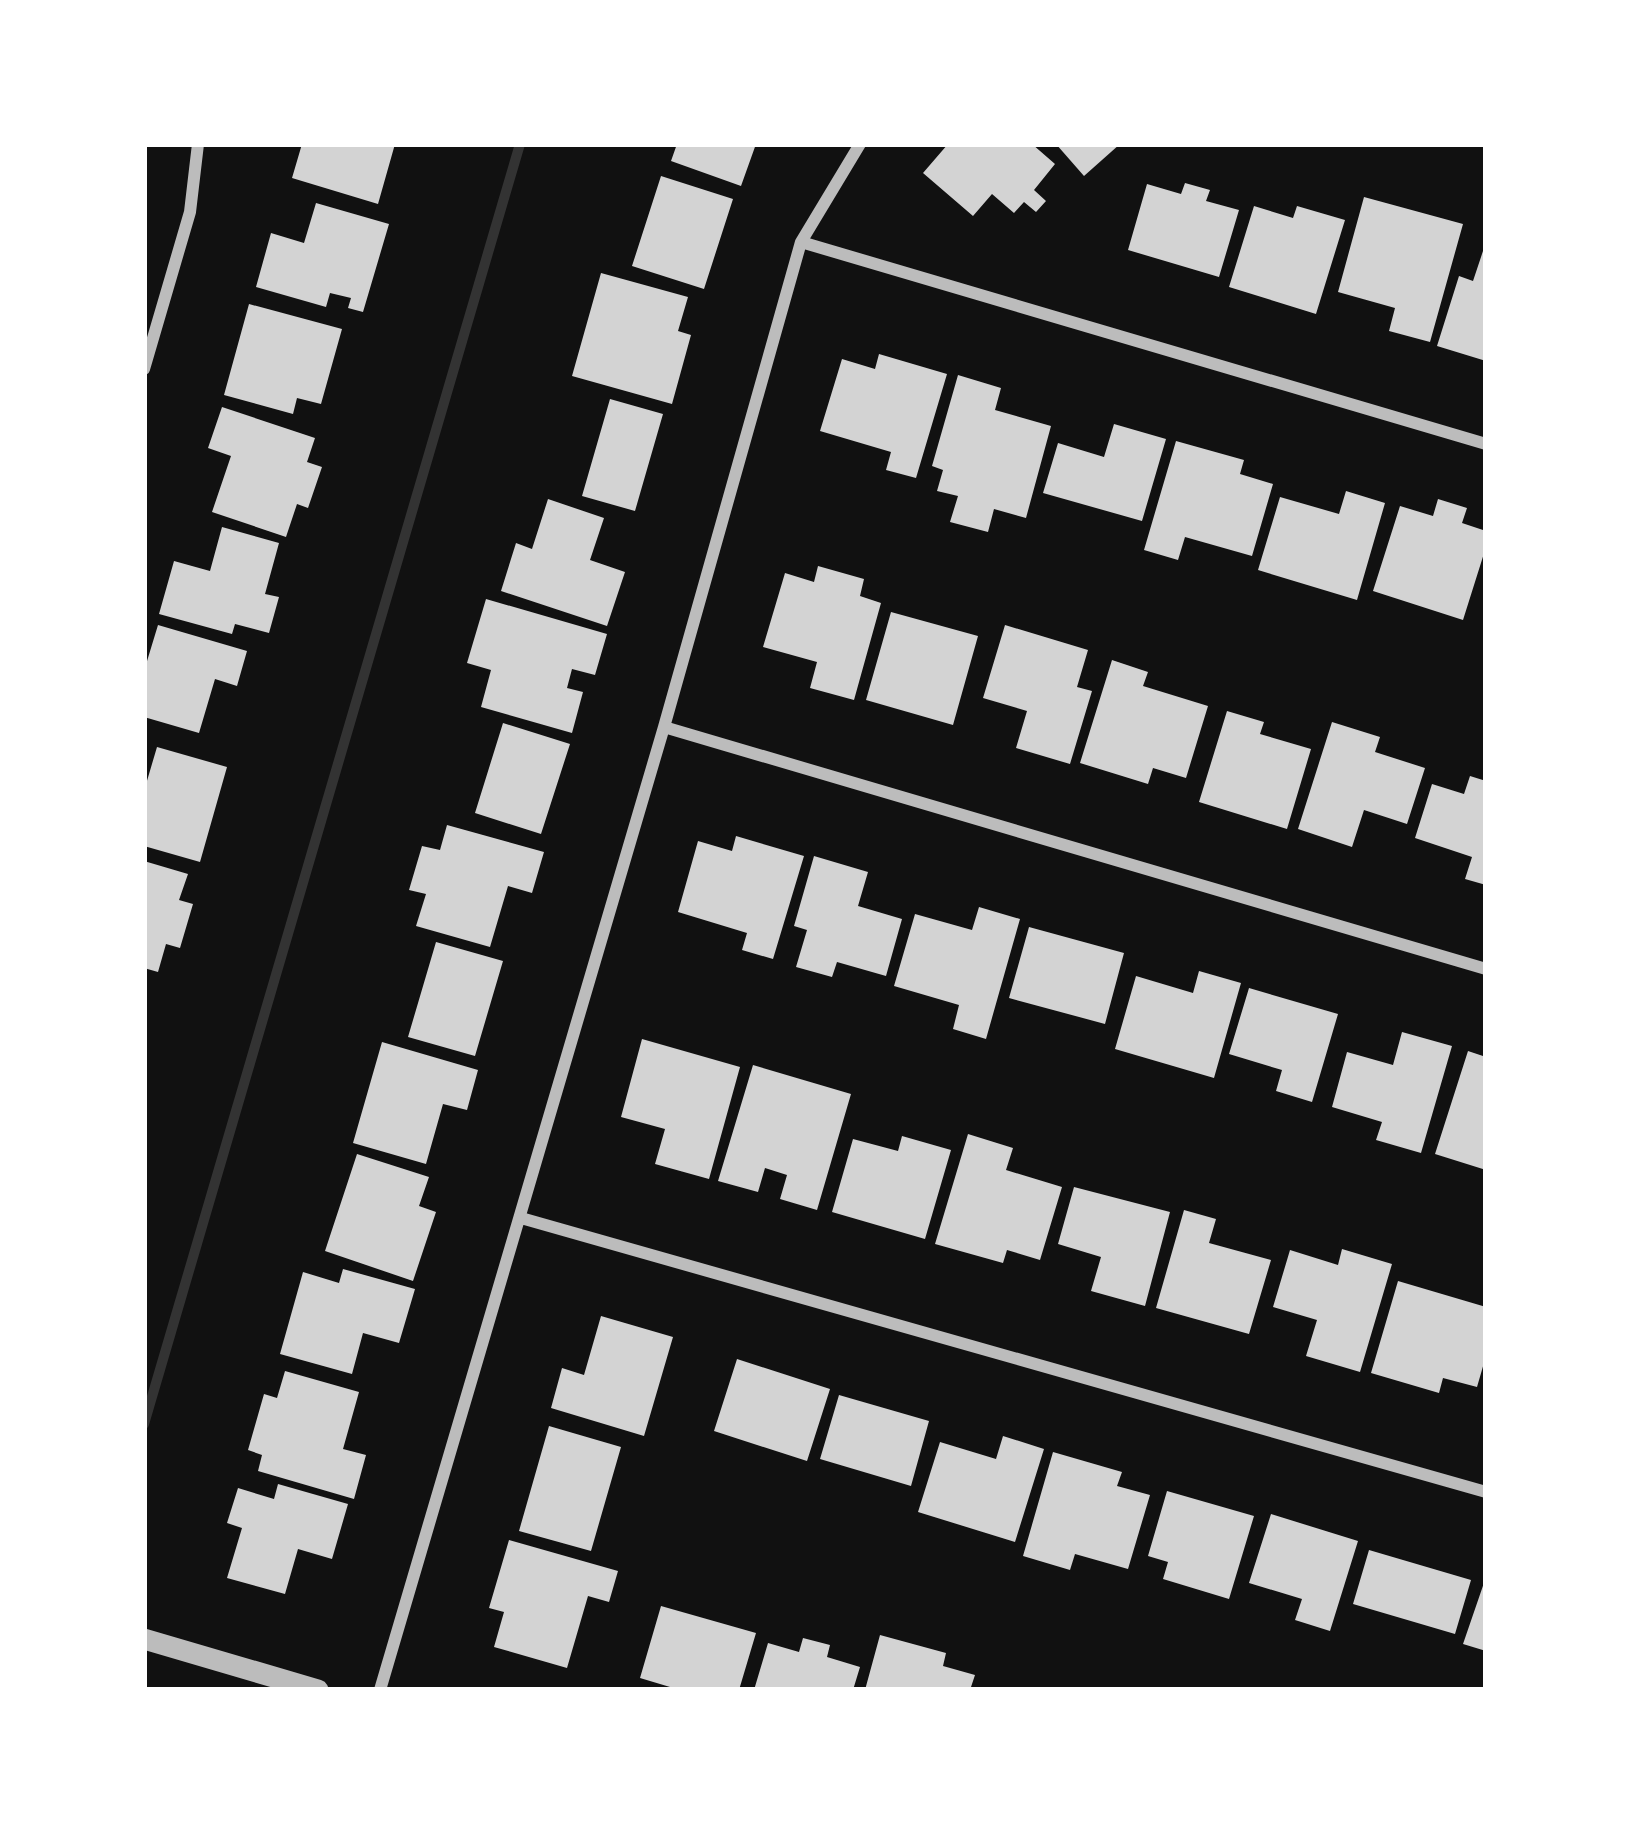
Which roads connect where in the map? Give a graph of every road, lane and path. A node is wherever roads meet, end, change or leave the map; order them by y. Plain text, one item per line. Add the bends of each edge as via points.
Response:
1 (199, 144) edge
2 (860, 144) edge
3 (801, 242) junction
4 (144, 369) edge
5 (1486, 444) edge
6 (664, 727) junction
7 (1486, 969) edge
8 (521, 1218) junction
9 (1486, 1492) edge
10 (144, 1639) edge
11 (318, 1690) edge
12 (380, 1690) edge

1 - 4 street via 190,212
2 - 3 street
3 - 5 street
3 - 6 street
6 - 7 street
6 - 8 street
8 - 9 street
8 - 12 street
10 - 11 street

